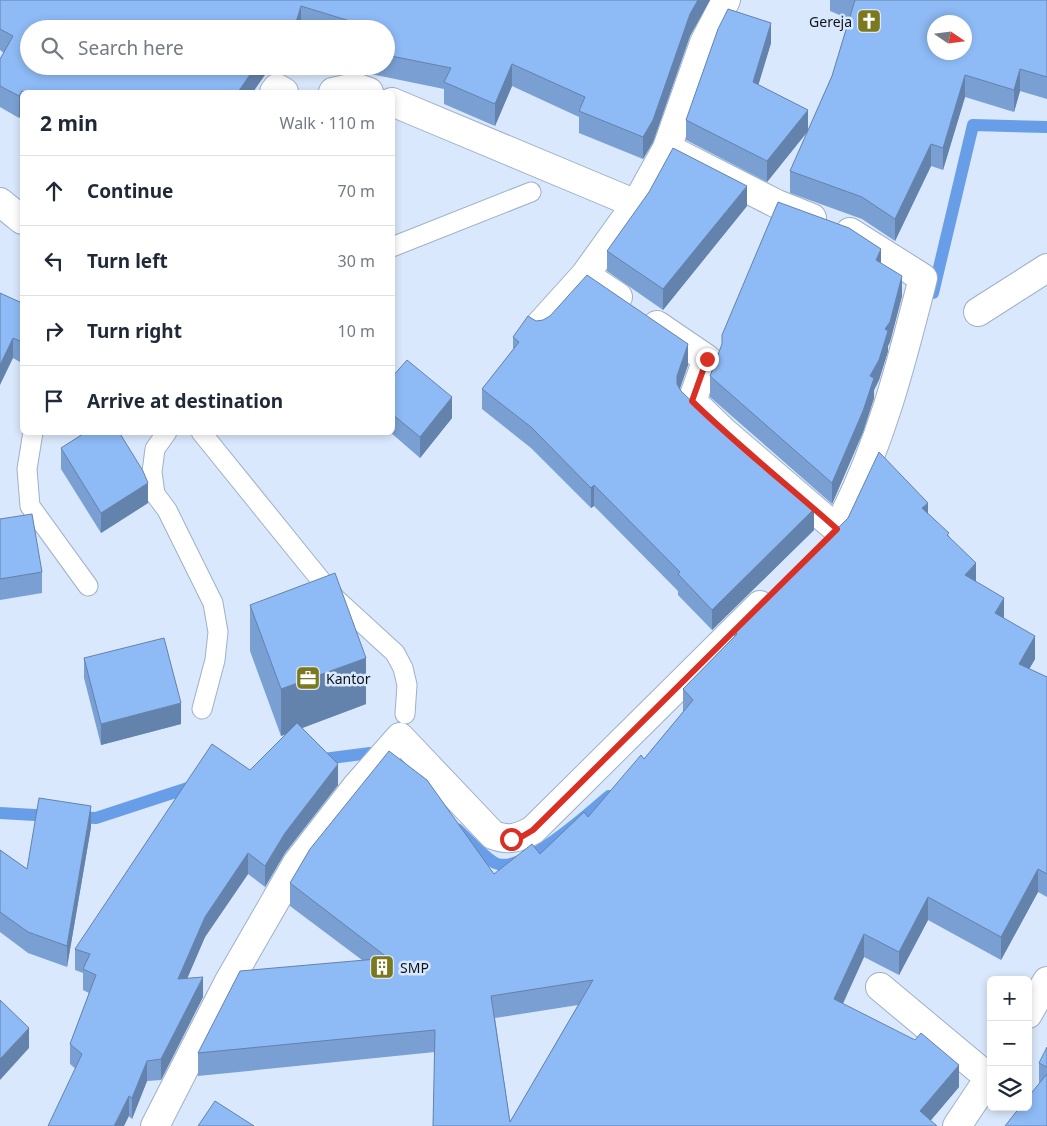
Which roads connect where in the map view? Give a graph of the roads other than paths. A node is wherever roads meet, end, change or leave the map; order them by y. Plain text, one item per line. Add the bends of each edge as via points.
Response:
1 (726, 0) edge
2 (340, 90) edge
3 (364, 90) edge
4 (395, 103) edge
5 (666, 148) junction
6 (531, 192) dead end
7 (0, 202) edge
8 (636, 204) junction
9 (20, 218) edge
10 (395, 246) edge
11 (1047, 268) edge
12 (585, 275) junction
13 (978, 312) dead end
14 (539, 326) edge
15 (33, 435) edge
16 (165, 435) edge
17 (203, 435) edge
18 (837, 529) junction
19 (816, 550) edge
20 (781, 585) edge
21 (88, 586) dead end
22 (202, 709) dead end
23 (403, 726) junction
24 (1047, 981) edge
25 (880, 987) dead end
26 (1032, 1007) edge
27 (987, 1074) edge
28 (987, 1081) edge
29 (155, 1126) edge
30 (957, 1126) edge

1 - 5 street via 704,43
2 - 3 street via 355,86
4 - 8 street
5 - 8 street
5 - 18 street via 782,207 856,234 923,278 894,394 859,486
6 - 10 lane
7 - 9 street
8 - 12 street
11 - 13 street
12 - 14 street
12 - 18 street via 707,359 692,401
15 - 21 lane via 27,470 30,506
16 - 22 lane via 155,449 152,472 155,494 167,510 213,602 218,632 216,660
17 - 23 lane via 336,599 395,653 407,685
18 - 19 street
20 - 23 street via 533,830 523,836 504,839 493,835
23 - 29 street via 297,863 228,983
24 - 26 street
25 - 27 street
28 - 30 street

